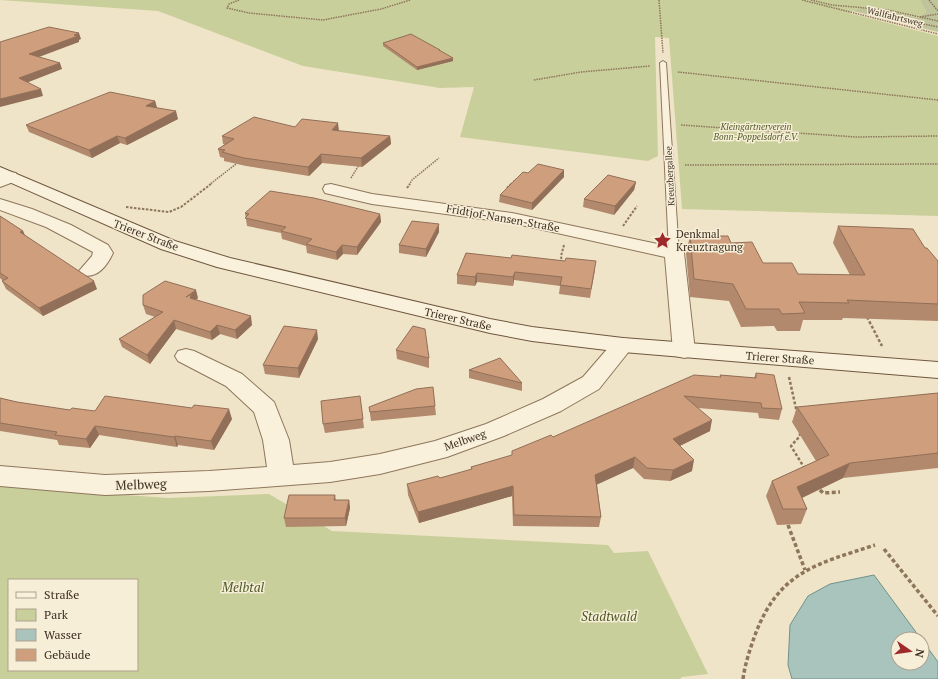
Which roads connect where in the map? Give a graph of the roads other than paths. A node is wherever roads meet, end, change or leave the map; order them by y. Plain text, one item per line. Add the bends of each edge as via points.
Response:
1 (663, 64) road end
2 (3, 177) edge
3 (332, 189) dead end
4 (0, 204) edge
5 (674, 253) junction
6 (89, 271) dead end
7 (624, 345) junction
8 (684, 351) junction
9 (186, 356) dead end
10 (938, 370) edge
11 (282, 475) junction
12 (0, 476) edge

1 - 5 lane, Kreuzbergallee
2 - 7 street, Trierer Straße via 168,245 231,265 490,326 532,334
3 - 5 street, Fridtjof-Nansen-Straße via 372,199 512,218
4 - 6 street via 38,217 101,249 101,258
5 - 8 street, Kreuzbergallee
7 - 8 street, Trierer Straße
7 - 11 street, Melbweg via 591,383 552,405 495,430 438,450 380,464 330,472
8 - 10 street, Trierer Straße
9 - 11 street via 234,380 265,408 276,440
11 - 12 street, Melbweg via 105,485

